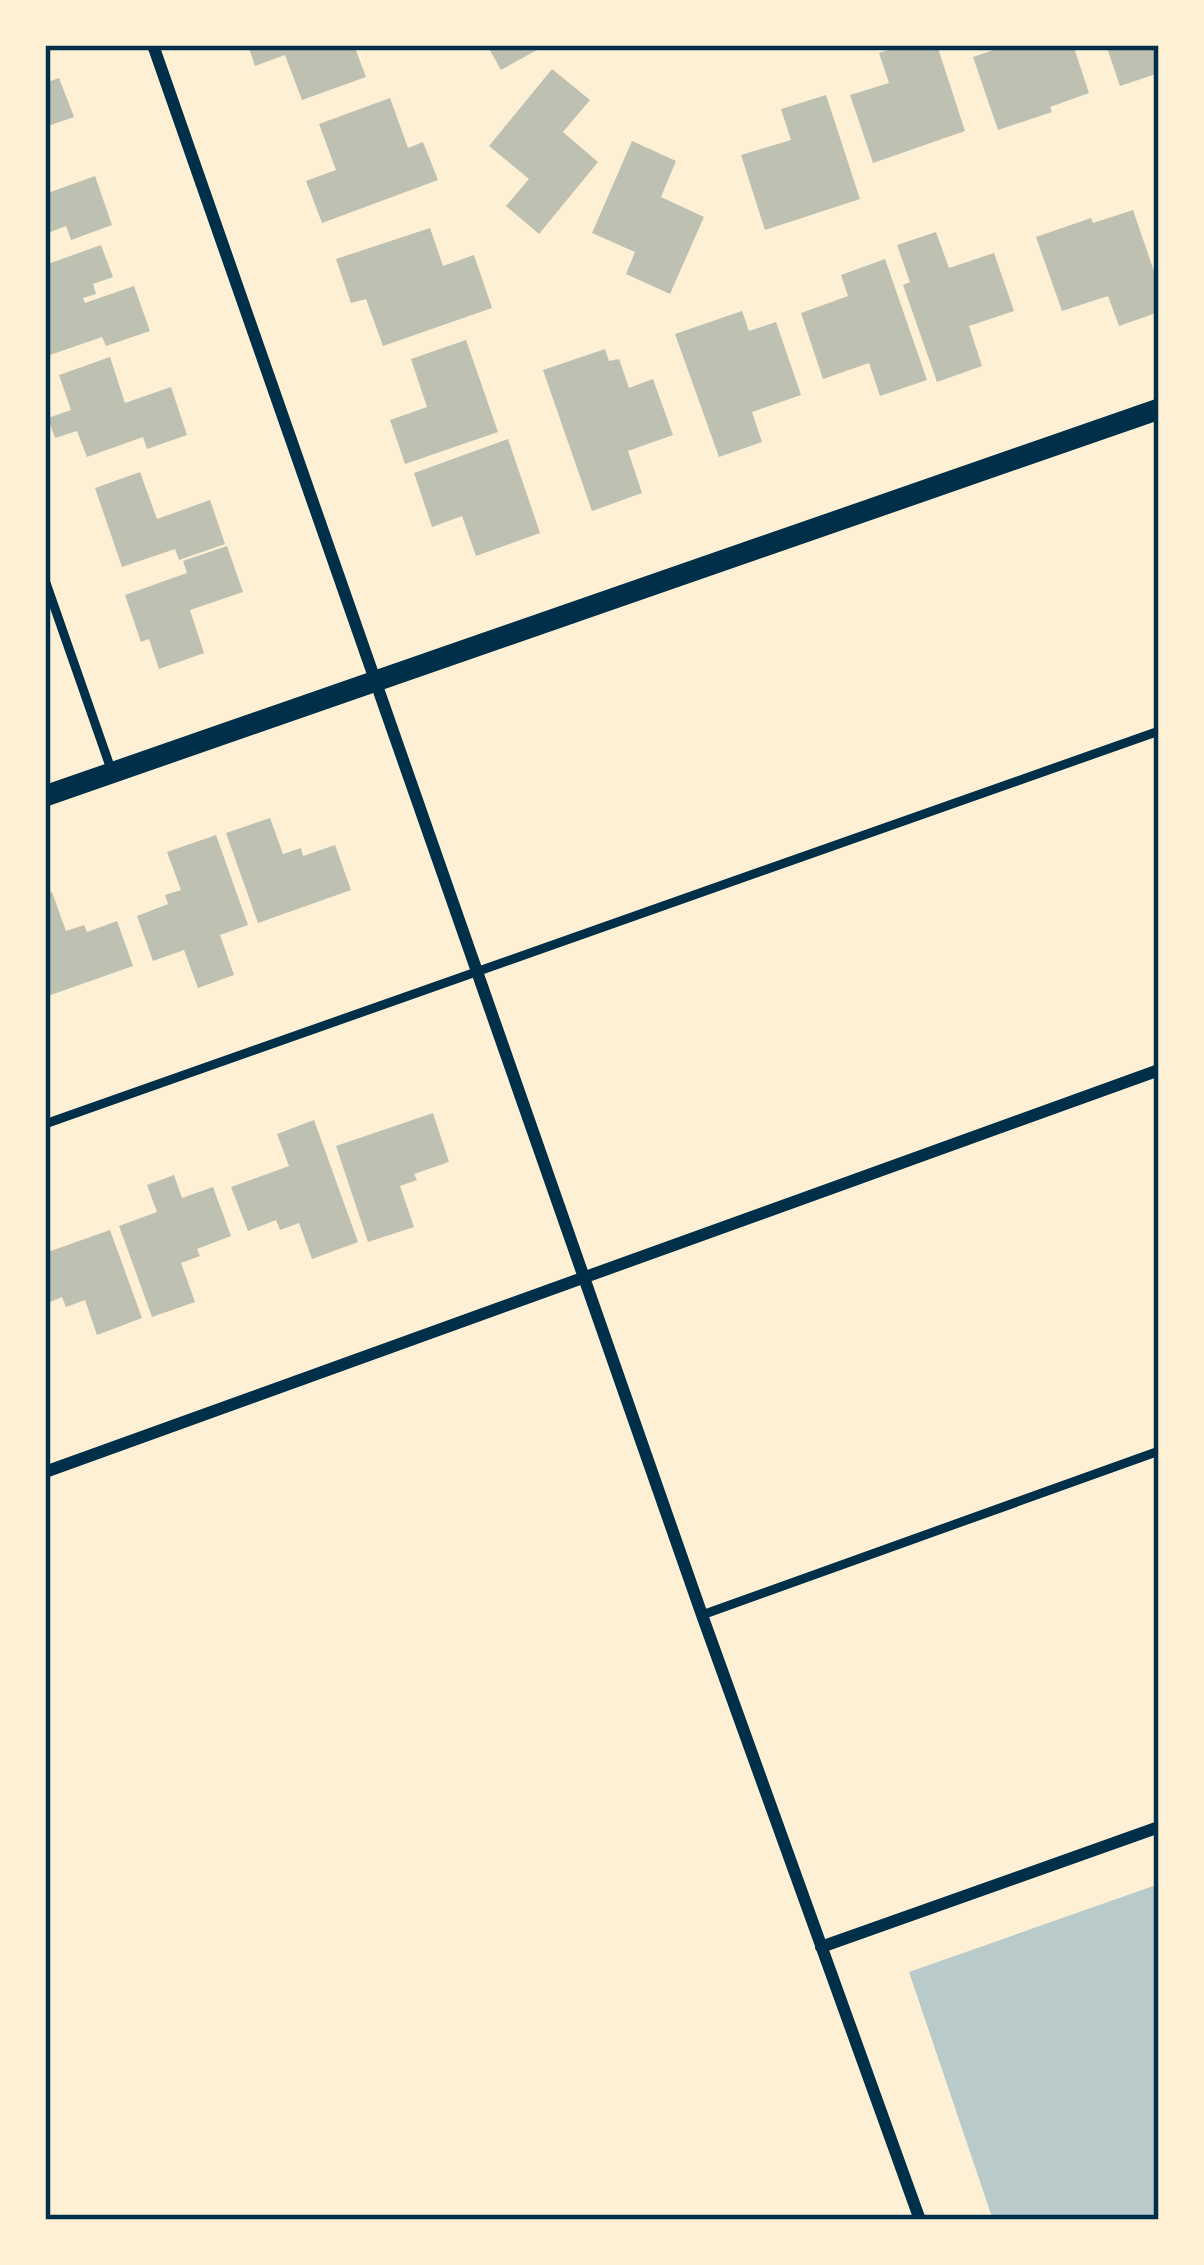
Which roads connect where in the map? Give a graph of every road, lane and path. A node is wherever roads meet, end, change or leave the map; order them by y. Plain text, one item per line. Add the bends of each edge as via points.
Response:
1 (153, 45) edge
2 (1159, 409) edge
3 (45, 580) edge
4 (374, 682) junction
5 (1159, 730) edge
6 (112, 772) junction
7 (45, 796) edge
8 (478, 972) junction
9 (1159, 1070) edge
10 (45, 1124) edge
11 (586, 1280) junction
12 (1159, 1451) edge
13 (45, 1472) edge
14 (702, 1615) junction
15 (1159, 1827) edge
16 (821, 1947) junction
17 (920, 2220) edge

1 - 4 street
2 - 4 street
3 - 6 lane
4 - 6 street
4 - 8 street
5 - 8 lane
6 - 7 street
8 - 10 lane
8 - 11 street
9 - 11 street
11 - 13 street
11 - 14 street
12 - 14 lane
14 - 16 street
15 - 16 street
16 - 17 street

